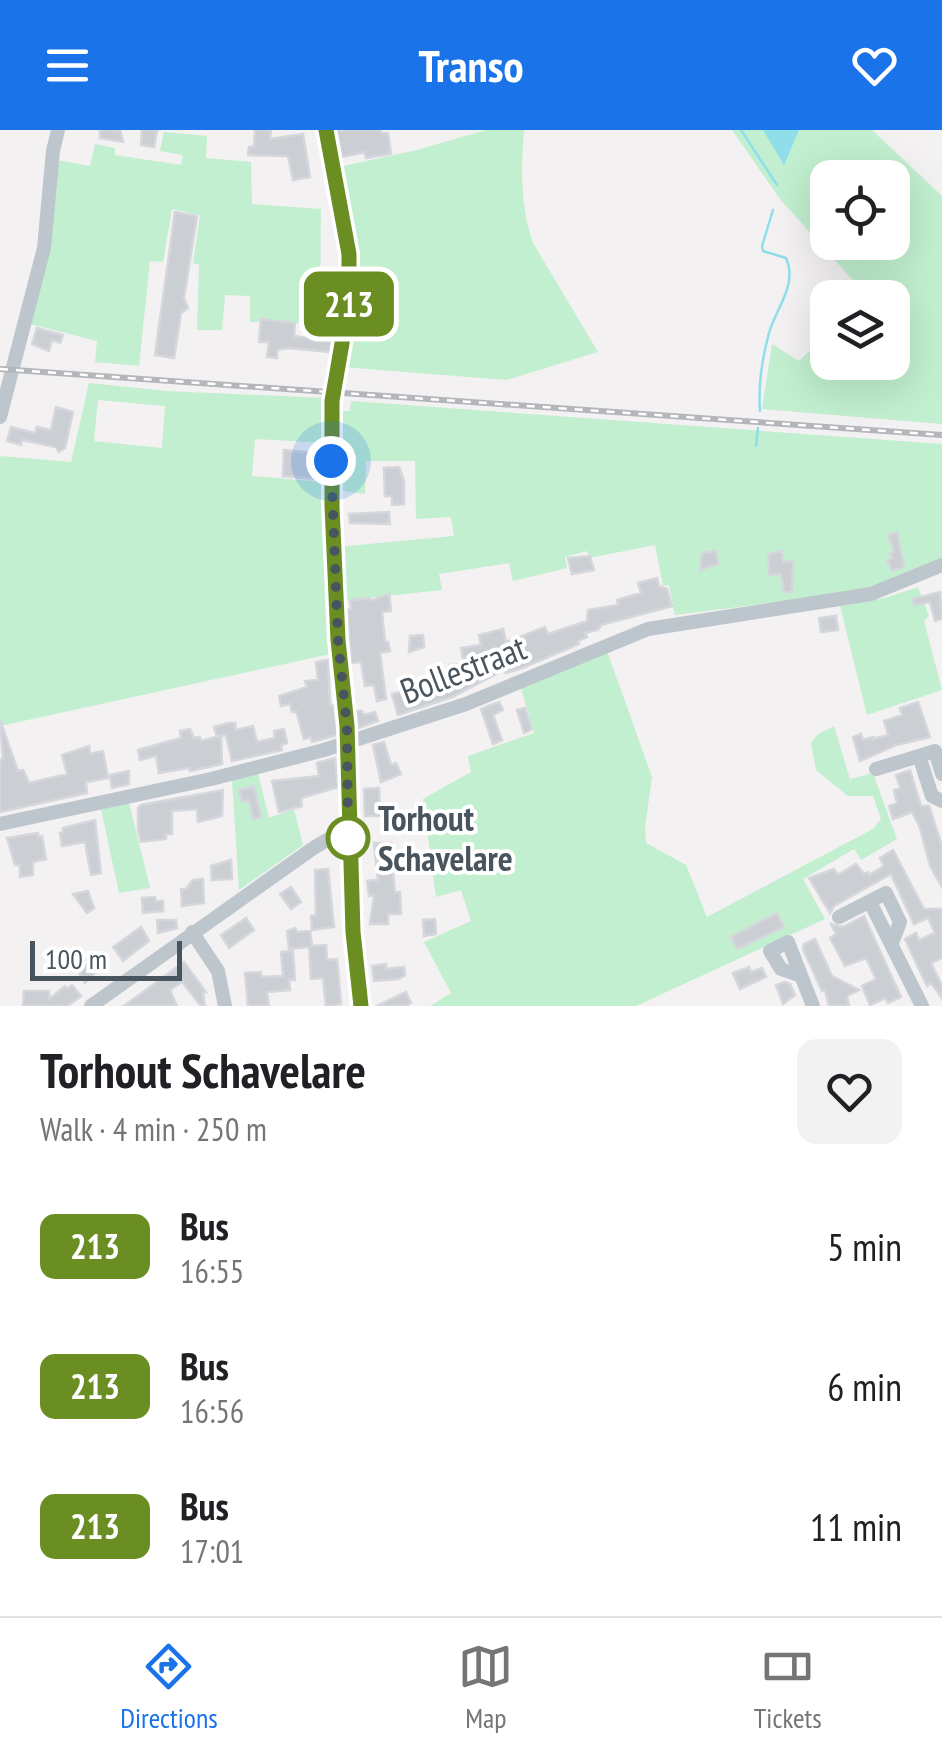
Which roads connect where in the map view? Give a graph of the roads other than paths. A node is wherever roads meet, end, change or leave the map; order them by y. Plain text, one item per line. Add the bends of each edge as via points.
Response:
1 (58, 130) edge
2 (326, 130) edge
3 (0, 418) edge
4 (942, 566) edge
5 (347, 742) junction
6 (919, 756) junction
7 (876, 769) dead end
8 (942, 774) edge
9 (942, 800) edge
10 (0, 824) edge
11 (348, 836) junction
12 (839, 916) dead end
13 (192, 932) junction
14 (802, 976) dead end
15 (91, 1006) edge
16 (225, 1006) edge
17 (361, 1006) edge
18 (814, 1006) edge
19 (922, 1006) edge

1 - 3 street via 44,248
2 - 5 street via 349,267 331,461
4 - 5 street, Bollestraat via 872,594 648,629 466,704
5 - 10 street, Bollestraat
5 - 11 street
6 - 7 street
6 - 8 street via 935,751
6 - 9 street via 932,796
11 - 13 street via 330,838
11 - 17 street
12 - 19 street via 886,893 900,922 892,943
13 - 15 street
13 - 16 street via 218,971
14 - 18 street

